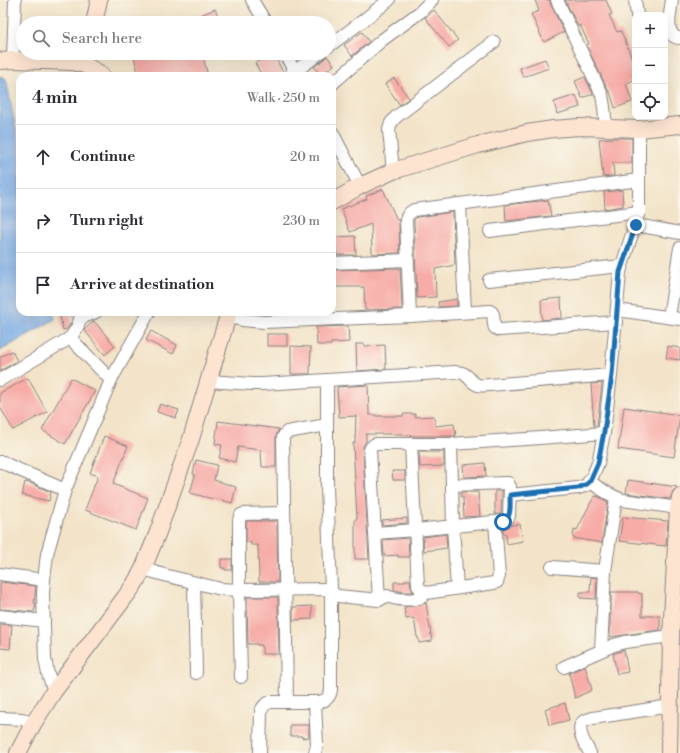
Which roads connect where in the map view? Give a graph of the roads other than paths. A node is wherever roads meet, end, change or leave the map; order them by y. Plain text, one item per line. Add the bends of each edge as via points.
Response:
1 (15, 0) edge
2 (99, 0) edge
3 (252, 0) edge
4 (389, 0) edge
5 (432, 0) edge
6 (557, 0) edge
7 (635, 0) edge
8 (672, 0) edge
9 (637, 12) edge
10 (96, 16) edge
11 (262, 16) edge
12 (680, 38) edge
13 (336, 41) edge
14 (494, 42) dead end
15 (7, 60) edge
16 (287, 60) edge
17 (311, 60) edge
18 (85, 65) edge
19 (96, 72) edge
20 (293, 72) edge
21 (296, 72) edge
22 (336, 80) edge
23 (672, 122) edge
24 (606, 128) junction
25 (639, 129) junction
26 (336, 142) edge
27 (393, 171) junction
28 (639, 180) junction
29 (360, 186) junction
30 (336, 200) edge
31 (460, 204) junction
32 (639, 212) junction
33 (636, 225) junction
34 (490, 230) dead end
35 (680, 233) edge
36 (680, 248) edge
37 (407, 260) junction
38 (336, 263) edge
39 (621, 266) junction
40 (489, 280) dead end
41 (465, 312) junction
42 (81, 316) edge
43 (147, 316) edge
44 (228, 316) edge
45 (231, 316) edge
46 (319, 316) edge
47 (410, 316) junction
48 (616, 316) junction
49 (674, 318) edge
50 (70, 338) junction
51 (612, 375) junction
52 (0, 380) edge
53 (111, 380) junction
54 (328, 380) junction
55 (209, 381) junction
56 (327, 425) junction
57 (604, 432) junction
58 (411, 444) junction
59 (451, 444) junction
60 (0, 462) edge
61 (452, 485) junction
62 (596, 486) junction
63 (64, 490) junction
64 (510, 495) junction
65 (616, 498) junction
66 (679, 503) edge
67 (284, 513) junction
68 (495, 522) junction
69 (453, 526) junction
70 (416, 530) junction
71 (375, 533) junction
72 (552, 567) dead end
73 (143, 569) junction
74 (605, 571) junction
75 (0, 574) edge
76 (44, 580) junction
77 (194, 583) junction
78 (457, 588) junction
79 (285, 589) junction
80 (331, 589) junction
81 (239, 590) junction
82 (422, 597) dead end
83 (379, 600) junction
84 (0, 616) edge
85 (44, 621) junction
86 (671, 636) junction
87 (601, 650) junction
88 (564, 667) dead end
89 (196, 673) dead end
90 (241, 676) dead end
91 (54, 691) junction
92 (287, 702) junction
93 (315, 702) junction
94 (670, 706) junction
95 (0, 718) edge
96 (33, 724) junction
97 (18, 753) edge
98 (260, 753) edge
99 (315, 753) edge
100 (590, 753) edge
101 (669, 753) edge

1 - 15 street
2 - 10 main road
3 - 11 street
4 - 13 street
5 - 22 street
6 - 24 street via 602,96
7 - 9 street
8 - 12 street via 670,31 674,37
14 - 27 street via 391,123 389,130
15 - 18 main road via 73,62
16 - 20 street
17 - 21 street
18 - 19 main road
23 - 25 main road
24 - 25 main road
24 - 27 main road via 553,129 527,133
25 - 28 street
26 - 29 street
27 - 29 main road
28 - 31 street
28 - 32 street
29 - 30 main road
31 - 37 street via 410,212 406,220
31 - 41 street
32 - 33 street
32 - 34 street
33 - 35 street
33 - 39 street
36 - 49 street
37 - 38 street
37 - 47 street
39 - 40 street
39 - 48 street
41 - 47 street
41 - 48 street via 492,312 493,325 500,330
42 - 50 street via 78,328
43 - 53 street
44 - 55 main road
45 - 46 street via 264,322
46 - 47 street
48 - 49 street
48 - 51 street
50 - 52 street
50 - 53 street
51 - 54 street via 489,385 474,384 466,375 455,372
51 - 57 street
53 - 63 street
54 - 55 street via 263,384
54 - 56 street
55 - 73 main road via 191,439
56 - 67 street via 285,434
56 - 80 street
57 - 59 street
57 - 62 street
58 - 59 street
58 - 70 street
58 - 71 street via 376,444 371,447
59 - 61 street
60 - 63 street
61 - 64 street via 506,483 510,485
61 - 69 street
62 - 64 street via 587,484 578,488
62 - 65 street
63 - 76 street via 47,554
64 - 68 street via 508,519
65 - 66 street
65 - 74 street
66 - 86 main road
67 - 79 street
67 - 81 street via 244,514 238,520
68 - 69 street
68 - 78 street via 499,579 494,583
69 - 70 street
69 - 78 street
70 - 71 street
70 - 78 street via 418,586 426,593
71 - 83 street
72 - 74 street
73 - 77 street
73 - 91 main road via 134,585
74 - 87 street
75 - 76 street
76 - 85 street
77 - 81 street
77 - 89 street
79 - 80 street
79 - 81 street
79 - 92 street
80 - 83 street via 332,593 338,596
80 - 93 street via 331,690 324,700
81 - 90 street
82 - 83 street via 393,599 387,596
84 - 85 street
85 - 91 street via 45,659
86 - 87 street via 625,642
86 - 94 main road
87 - 88 street
91 - 96 main road
92 - 93 street
92 - 98 street via 270,702 262,707
93 - 99 street
94 - 100 street via 585,721 580,730
94 - 101 main road
95 - 96 street via 22,719
96 - 97 main road

